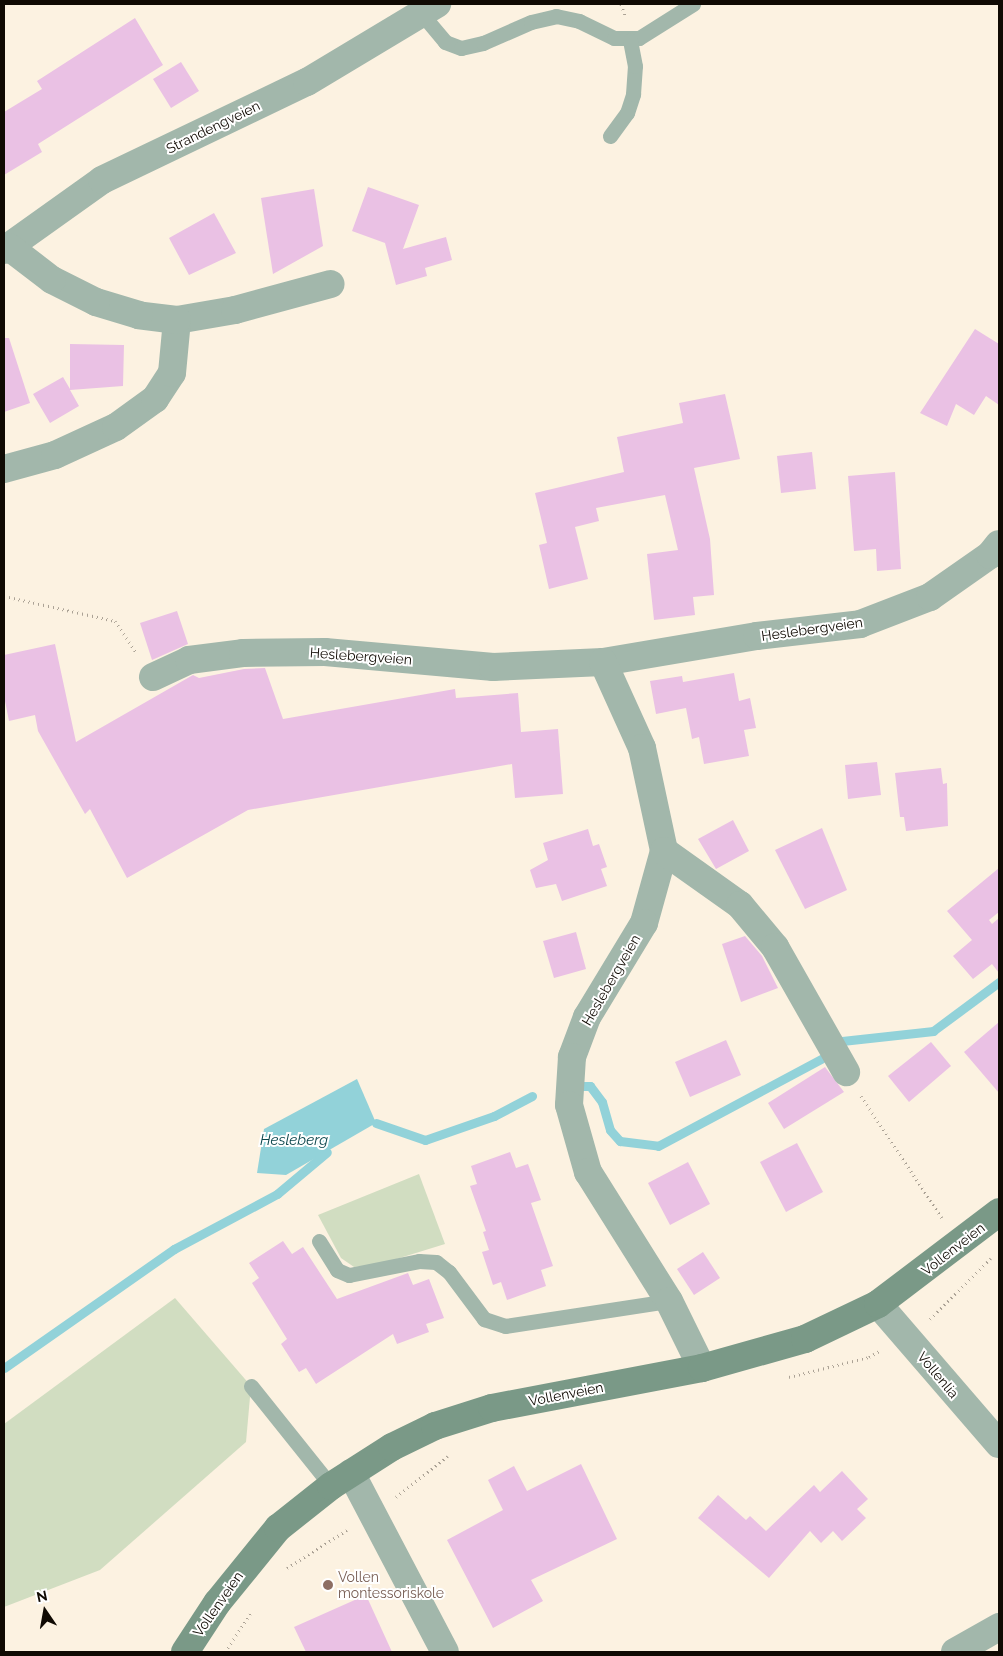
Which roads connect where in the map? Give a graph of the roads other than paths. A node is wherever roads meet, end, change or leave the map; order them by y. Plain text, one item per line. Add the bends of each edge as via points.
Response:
1 (693, 4) edge
2 (429, 8) edge
3 (630, 40) junction
4 (610, 136) dead end
5 (6, 248) edge
6 (331, 284) dead end
7 (177, 320) junction
8 (4, 469) edge
9 (999, 544) edge
10 (603, 662) junction
11 (153, 676) road end
12 (664, 851) junction
13 (846, 1072) road end
14 (999, 1212) edge
15 (319, 1241) dead end
16 (669, 1301) junction
17 (878, 1304) junction
18 (702, 1368) junction
19 (251, 1386) dead end
20 (999, 1444) edge
21 (341, 1480) junction
22 (999, 1627) edge
23 (185, 1652) edge
24 (444, 1652) edge
25 (955, 1652) edge

1 - 3 lane via 655,31
2 - 3 lane, Strandengveien via 445,42 461,48 483,43 530,22 556,16 579,21 614,38
2 - 5 street, Strandengveien via 307,82 102,180
3 - 4 lane via 635,66 633,94 627,113
5 - 7 street, Strandengveien via 52,280 96,302 140,315
6 - 7 street, Strandengveien via 235,310
7 - 8 street via 172,372 155,399 116,427 55,455
9 - 10 street, Heslebergveien via 990,555 930,597 860,624 757,636
10 - 11 street, Heslebergveien via 493,667 325,652 243,653 189,660
10 - 12 street, Heslebergveien via 642,748
12 - 13 street via 740,905 775,948
12 - 16 street, Heslebergveien via 644,924 587,1017 572,1057 569,1105 588,1172
14 - 17 main road, Vollenveien via 960,1245
15 - 16 lane via 337,1270 349,1275 420,1261 436,1262 484,1319 505,1326
16 - 18 street, Heslebergveien
17 - 18 main road, Vollenveien via 805,1339
17 - 20 street, Vollenlia
18 - 21 main road, Vollenveien via 463,1416 392,1447
19 - 21 lane
21 - 23 main road, Vollenveien via 291,1516 255,1553
21 - 24 street via 373,1516
22 - 25 street

